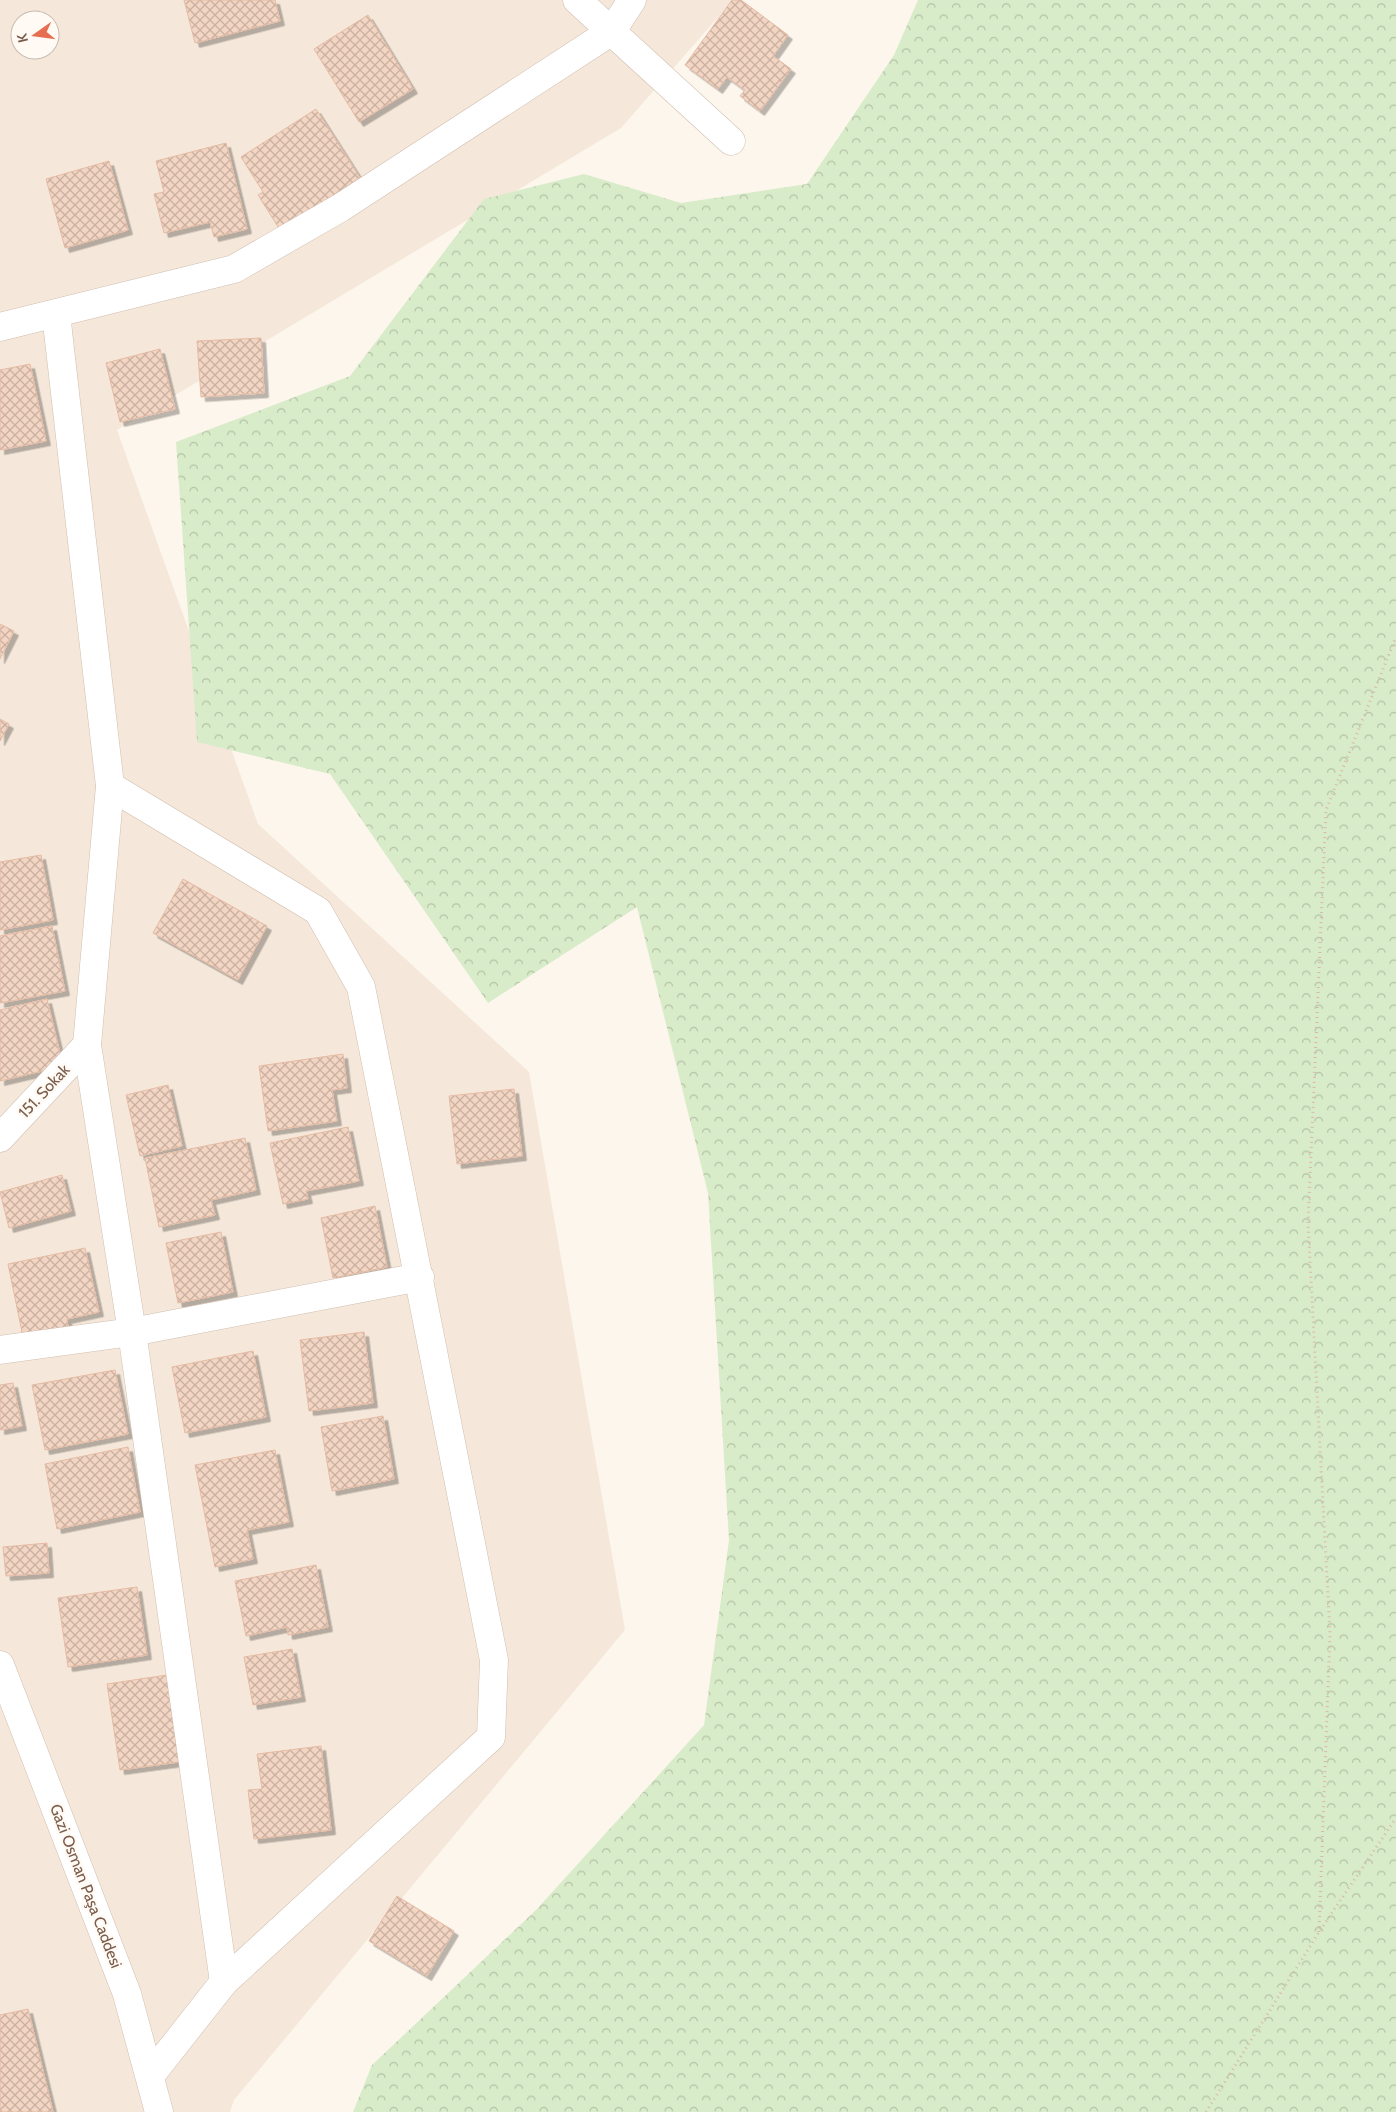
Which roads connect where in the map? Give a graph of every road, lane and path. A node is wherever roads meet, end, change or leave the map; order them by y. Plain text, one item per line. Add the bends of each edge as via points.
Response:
1 (576, 0) edge
2 (632, 0) edge
3 (612, 31) junction
4 (731, 141) dead end
5 (56, 314) junction
6 (0, 327) edge
7 (1396, 637) edge
8 (110, 786) junction
9 (87, 1045) junction
10 (0, 1138) edge
11 (420, 1277) junction
12 (132, 1332) junction
13 (0, 1350) edge
14 (0, 1665) edge
15 (1396, 1818) edge
16 (1320, 1932) junction
17 (224, 1982) junction
18 (150, 2076) junction
19 (159, 2112) edge
20 (1206, 2112) edge

1 - 3 street
2 - 3 street
3 - 4 street
3 - 5 street via 340,208 234,269
5 - 6 street
5 - 8 street
7 - 16 path via 1326,810 1308,1223 1330,1634
8 - 9 street
8 - 11 street via 318,911 361,987
9 - 10 street, 151. Sokak
9 - 12 street
11 - 12 street
11 - 17 street via 494,1660 491,1737
12 - 13 street
12 - 17 street
14 - 18 street, Gazi Osman Paşa Caddesi via 127,1994
15 - 16 path
16 - 20 path
17 - 18 street
18 - 19 street, Gazi Osman Paşa Caddesi

